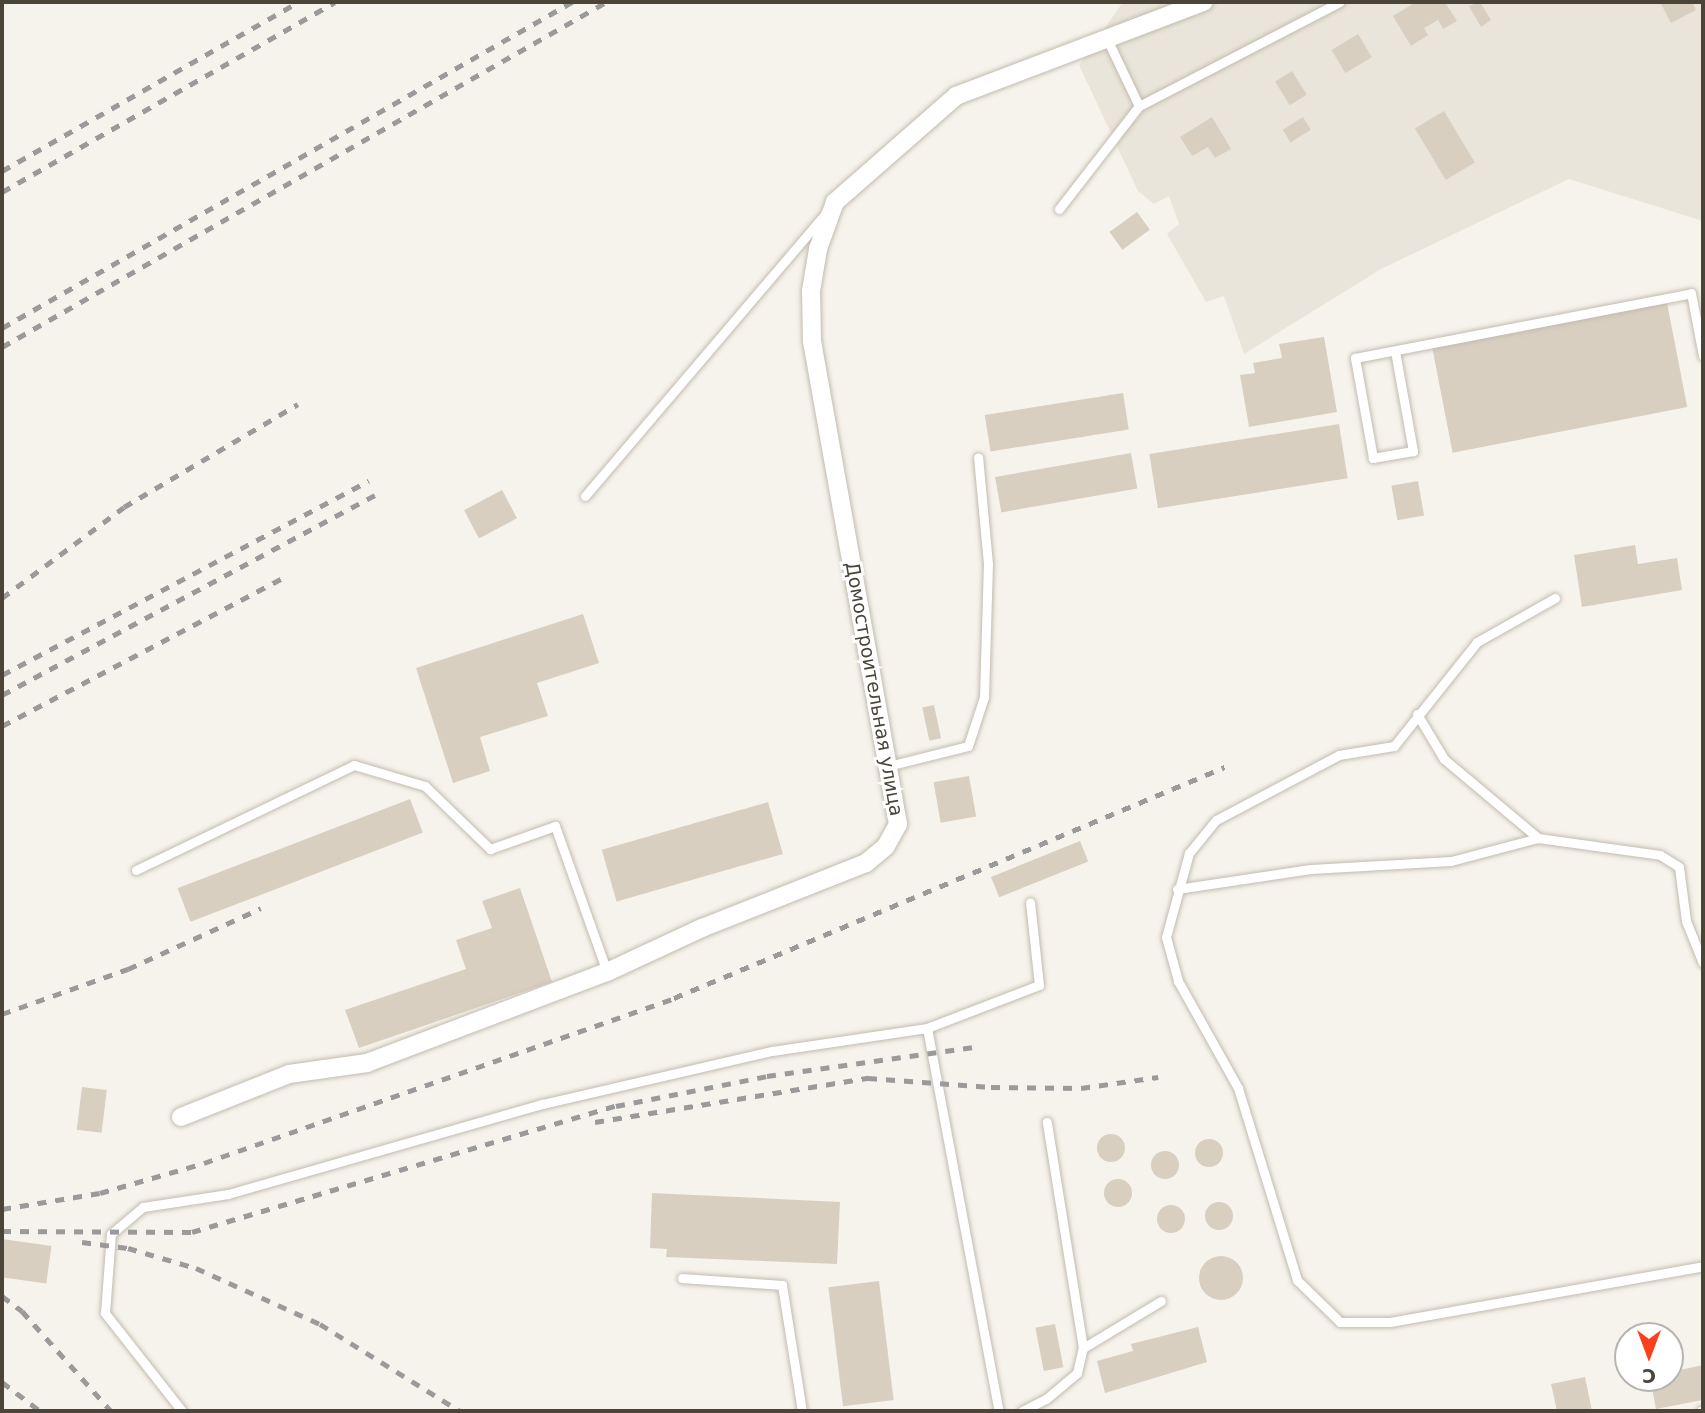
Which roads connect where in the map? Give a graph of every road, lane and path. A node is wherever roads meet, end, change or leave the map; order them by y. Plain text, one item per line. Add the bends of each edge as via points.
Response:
1 (1204, 2) edge
2 (1340, 2) edge
3 (1107, 39) junction
4 (1139, 106) junction
5 (835, 202) junction
6 (1059, 209) dead end
7 (1395, 351) junction
8 (1703, 356) edge
9 (978, 457) dead end
10 (585, 496) dead end
11 (1555, 598) dead end
12 (1417, 714) junction
13 (888, 766) junction
14 (1538, 838) junction
15 (136, 870) dead end
16 (1177, 889) junction
17 (1030, 902) dead end
18 (1703, 963) edge
19 (607, 972) junction
20 (927, 1028) junction
21 (181, 1118) dead end
22 (1047, 1122) dead end
23 (1703, 1266) edge
24 (682, 1278) dead end
25 (1161, 1301) dead end
26 (1083, 1348) junction
27 (183, 1411) edge
28 (802, 1411) edge
29 (999, 1411) edge
30 (1022, 1411) edge

1 - 3 street, Домостроительная улица
2 - 4 lane
3 - 4 lane
3 - 5 street, Домостроительная улица via 956,96
4 - 6 lane
5 - 10 lane
5 - 13 street, Домостроительная улица via 818,249 811,291 813,341
7 - 7 lane via 1355,358 1373,458 1413,451
7 - 8 lane via 1691,293
9 - 13 lane via 988,564 985,697 968,746
11 - 12 lane via 1477,642
12 - 14 lane via 1444,758
12 - 16 lane via 1394,746 1339,755 1216,820 1189,853
13 - 19 street, Домостроительная улица via 898,824 886,846 866,863 702,928
14 - 16 lane via 1451,861 1311,869
14 - 18 lane via 1660,855 1679,867 1686,920
15 - 19 lane via 354,765 425,786 490,849 555,826
16 - 23 lane via 1166,937 1178,982 1238,1088 1297,1280 1340,1322 1390,1322
17 - 20 lane via 1038,985
19 - 21 street, Домостроительная улица via 367,1063 289,1074
20 - 27 lane via 772,1051 542,1104 228,1194 143,1207 111,1234 105,1313
20 - 29 lane
22 - 26 lane
24 - 28 lane via 782,1285
25 - 26 lane
26 - 30 lane via 1077,1373 1046,1399

